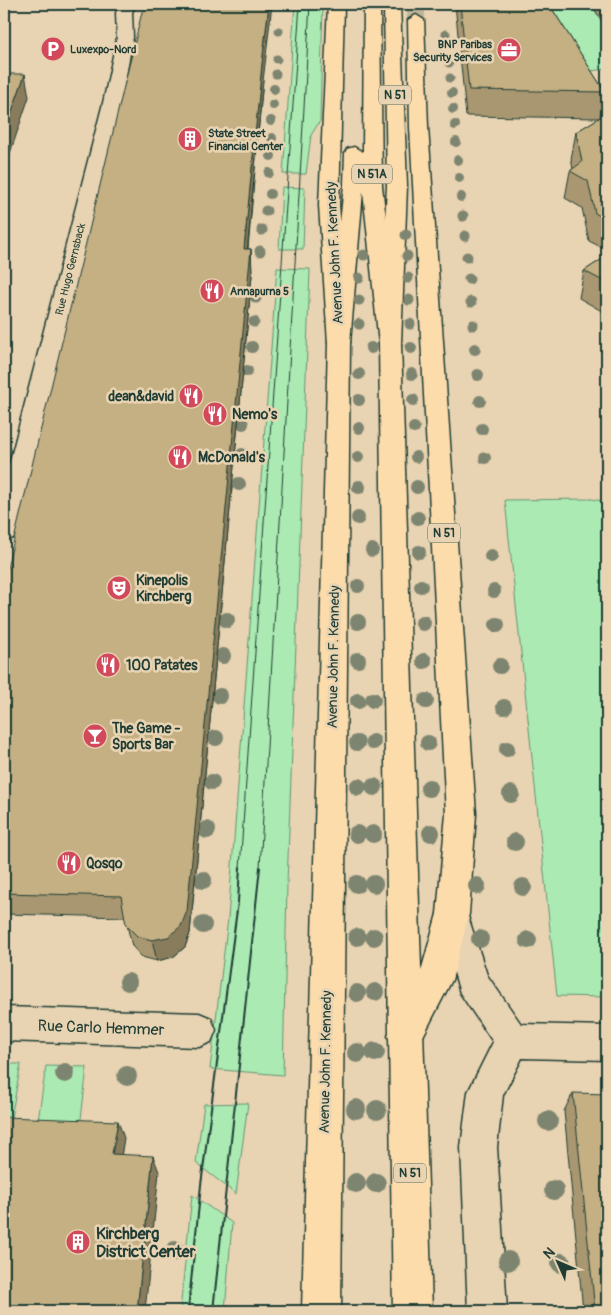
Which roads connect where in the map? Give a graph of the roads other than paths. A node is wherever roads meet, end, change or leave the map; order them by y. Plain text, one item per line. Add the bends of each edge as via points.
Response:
1 (127, 4) edge
2 (336, 4) edge
3 (356, 4) edge
4 (372, 4) edge
5 (392, 4) tunnel mouth
6 (416, 20) tunnel mouth
7 (340, 343) junction
8 (390, 344) junction
9 (4, 532) edge
10 (453, 914) junction
11 (4, 1024) edge
12 (199, 1030) dead end
13 (405, 1036) junction
14 (512, 1040) junction
15 (607, 1043) edge
16 (320, 1311) edge
17 (414, 1311) edge
18 (488, 1311) edge

1 - 9 street, Rue Hugo Gernsback via 112,102
2 - 7 main road, Avenue John F. Kennedy via 329,205
3 - 7 main road, N 51A via 354,185
4 - 8 main road, N 51A via 372,186
5 - 8 main road, N 51 via 398,186
6 - 10 main road, N 51 via 420,147 461,814
7 - 16 main road, Avenue John F. Kennedy
8 - 13 main road, N 51
10 - 13 main road, N 51 via 435,980
10 - 14 street via 472,982
11 - 12 street, Rue Carlo Hemmer
13 - 17 main road, N 51
14 - 15 street
14 - 18 street via 486,1092 479,1148

